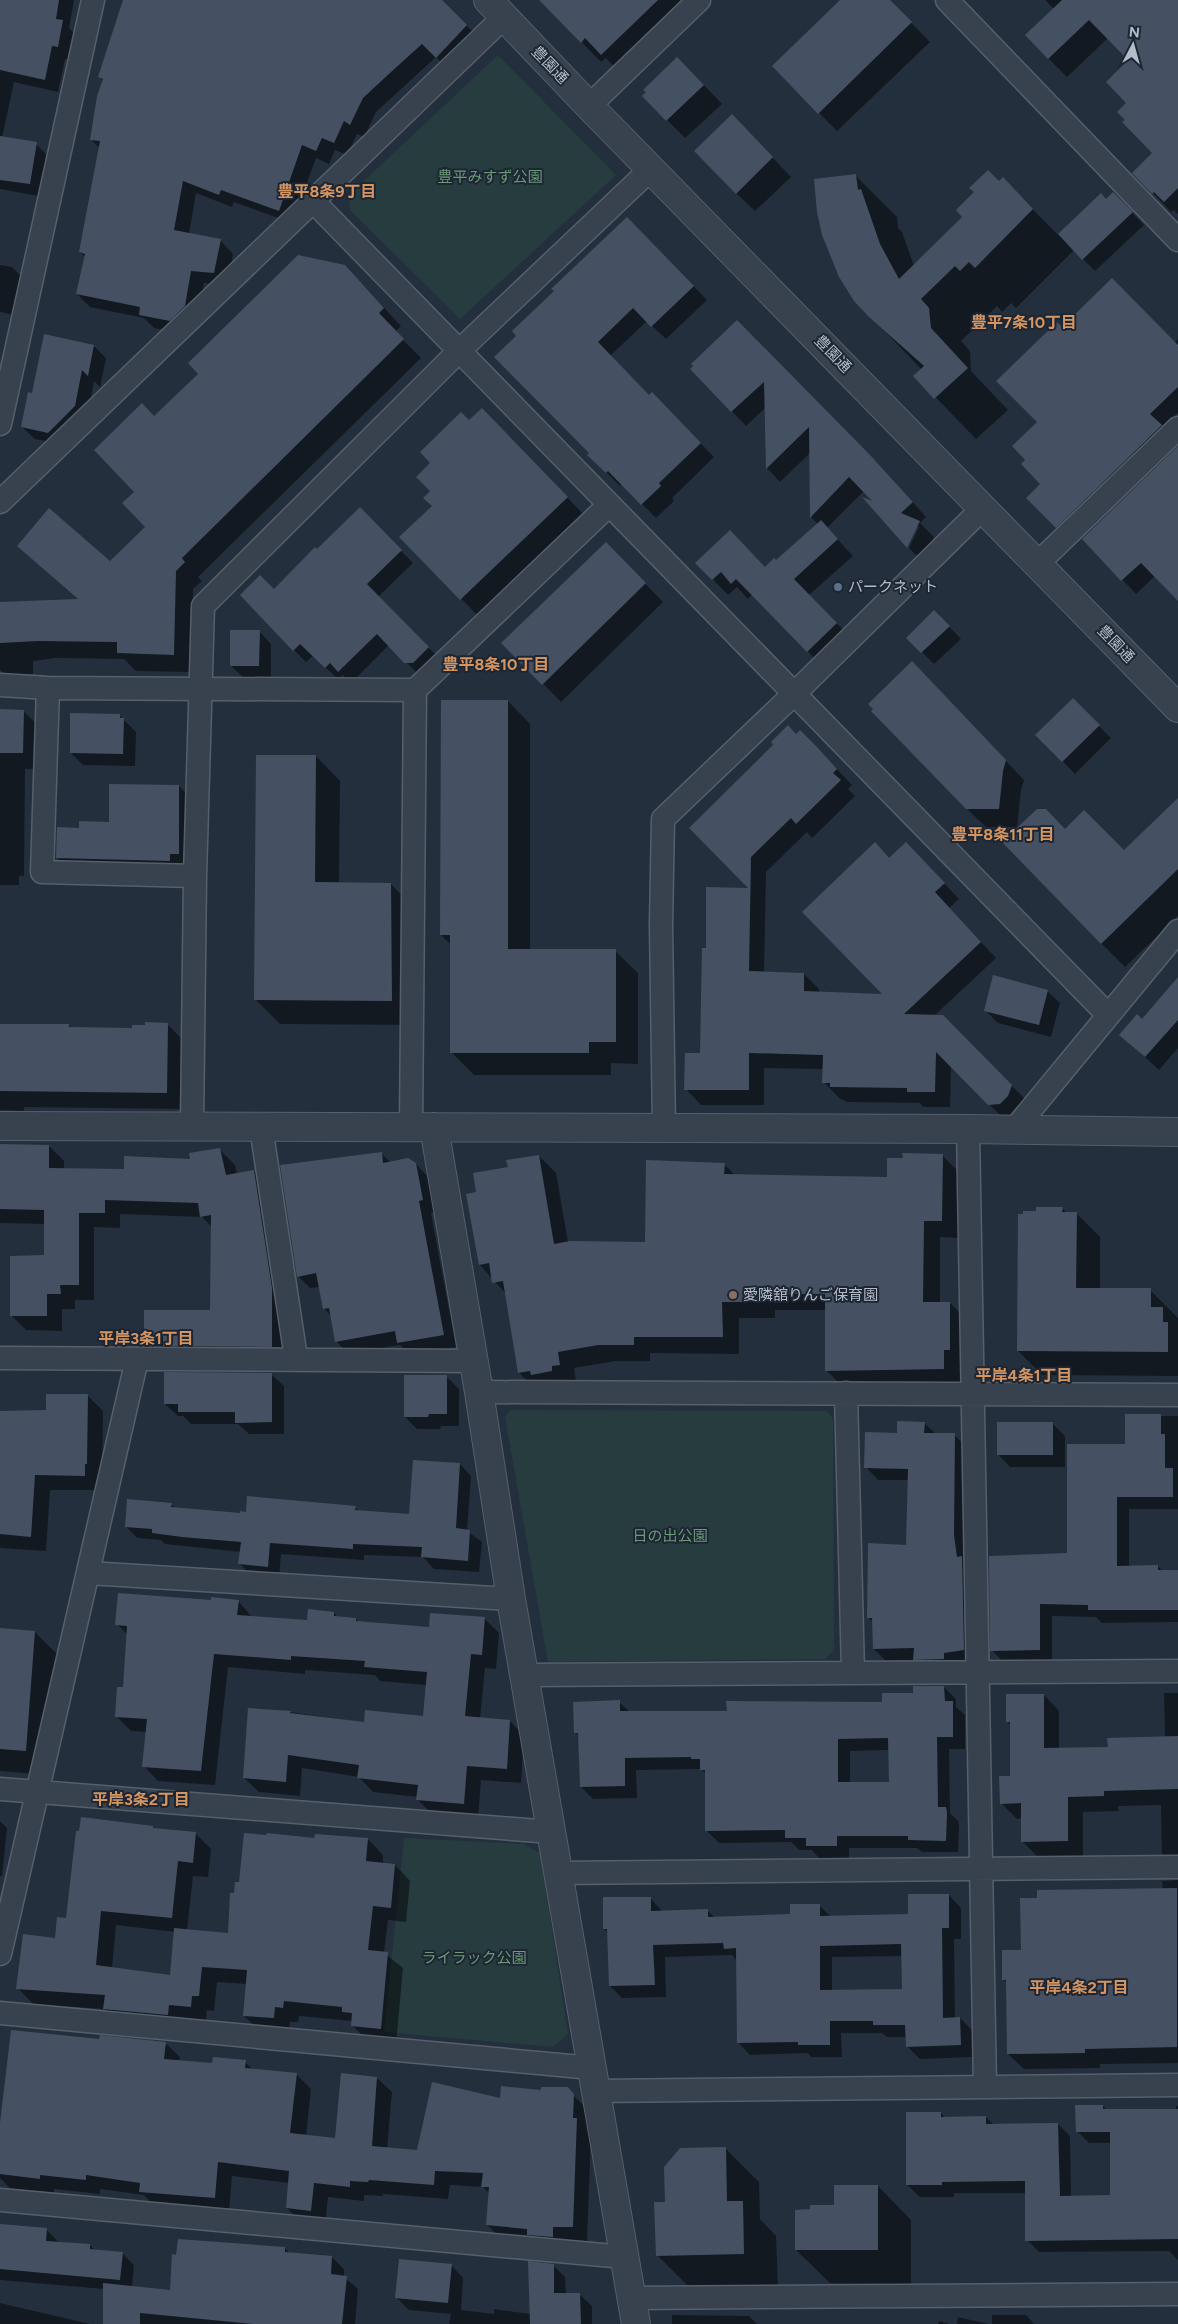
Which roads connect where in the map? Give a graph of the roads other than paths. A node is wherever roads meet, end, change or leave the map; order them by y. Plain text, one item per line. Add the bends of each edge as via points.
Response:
1 (93, 0) edge
2 (699, 0) edge
3 (947, 0) edge
4 (496, 8) edge
5 (589, 106) junction
6 (652, 168) junction
7 (313, 200) junction
8 (1178, 240) edge
9 (459, 351) junction
10 (0, 424) edge
11 (1178, 428) edge
12 (0, 502) edge
13 (609, 505) junction
14 (983, 508) junction
15 (1037, 564) junction
16 (0, 685) edge
17 (48, 688) junction
18 (200, 688) junction
19 (414, 690) junction
20 (794, 694) junction
21 (1178, 708) edge
22 (195, 876) junction
23 (1178, 931) edge
24 (1108, 1015) junction
25 (0, 1126) edge
26 (192, 1126) junction
27 (261, 1126) junction
28 (422, 1127) junction
29 (664, 1129) junction
30 (968, 1129) junction
31 (1013, 1131) junction
32 (1178, 1132) edge
33 (0, 1358) edge
34 (137, 1358) junction
35 (296, 1358) junction
36 (474, 1360) junction
37 (479, 1392) junction
38 (846, 1393) junction
39 (973, 1395) junction
40 (1178, 1395) edge
41 (88, 1573) junction
42 (511, 1599) junction
43 (1178, 1671) edge
44 (978, 1672) junction
45 (853, 1673) junction
46 (525, 1675) junction
47 (0, 1789) edge
48 (38, 1792) junction
49 (551, 1832) junction
50 (1178, 1867) edge
51 (981, 1869) junction
52 (558, 1873) junction
53 (0, 1954) edge
54 (0, 2013) edge
55 (595, 2080) junction
56 (1178, 2085) edge
57 (985, 2087) junction
58 (0, 2200) edge
59 (624, 2258) junction
60 (1178, 2294) edge
61 (634, 2311) edge

1 - 10 street
2 - 5 street
3 - 8 street
4 - 5 street, 豊園通
4 - 7 street
5 - 6 street, 豊園通
6 - 9 street
6 - 14 street, 豊園通
7 - 9 street
7 - 12 street
9 - 13 street
9 - 18 street via 203,606
11 - 15 street
13 - 19 street
13 - 20 street
14 - 15 street, 豊園通
14 - 20 street
15 - 21 street, 豊園通
16 - 17 street
17 - 18 street
17 - 22 street via 42,872
18 - 19 street
18 - 22 street
19 - 28 street
20 - 24 street
20 - 29 street via 663,819
22 - 26 street
23 - 24 street
24 - 31 street
25 - 26 street
26 - 27 street
27 - 28 street
27 - 35 street
28 - 29 street
28 - 36 street
29 - 30 street
30 - 31 street
30 - 39 street
31 - 32 street
33 - 34 street
34 - 35 street
34 - 41 street
35 - 36 street
36 - 37 street
37 - 38 street
37 - 42 street
38 - 39 street
38 - 45 street
39 - 40 street
39 - 44 street
41 - 42 street
41 - 48 street
42 - 46 street
43 - 44 street
44 - 45 street
44 - 51 street
45 - 46 street
46 - 49 street
47 - 48 street
48 - 49 street
48 - 53 street
49 - 52 street
50 - 51 street
51 - 52 street
51 - 57 street
52 - 55 street
54 - 55 street
55 - 57 street
55 - 59 street
56 - 57 street
58 - 59 street
59 - 61 street
60 - 61 street

